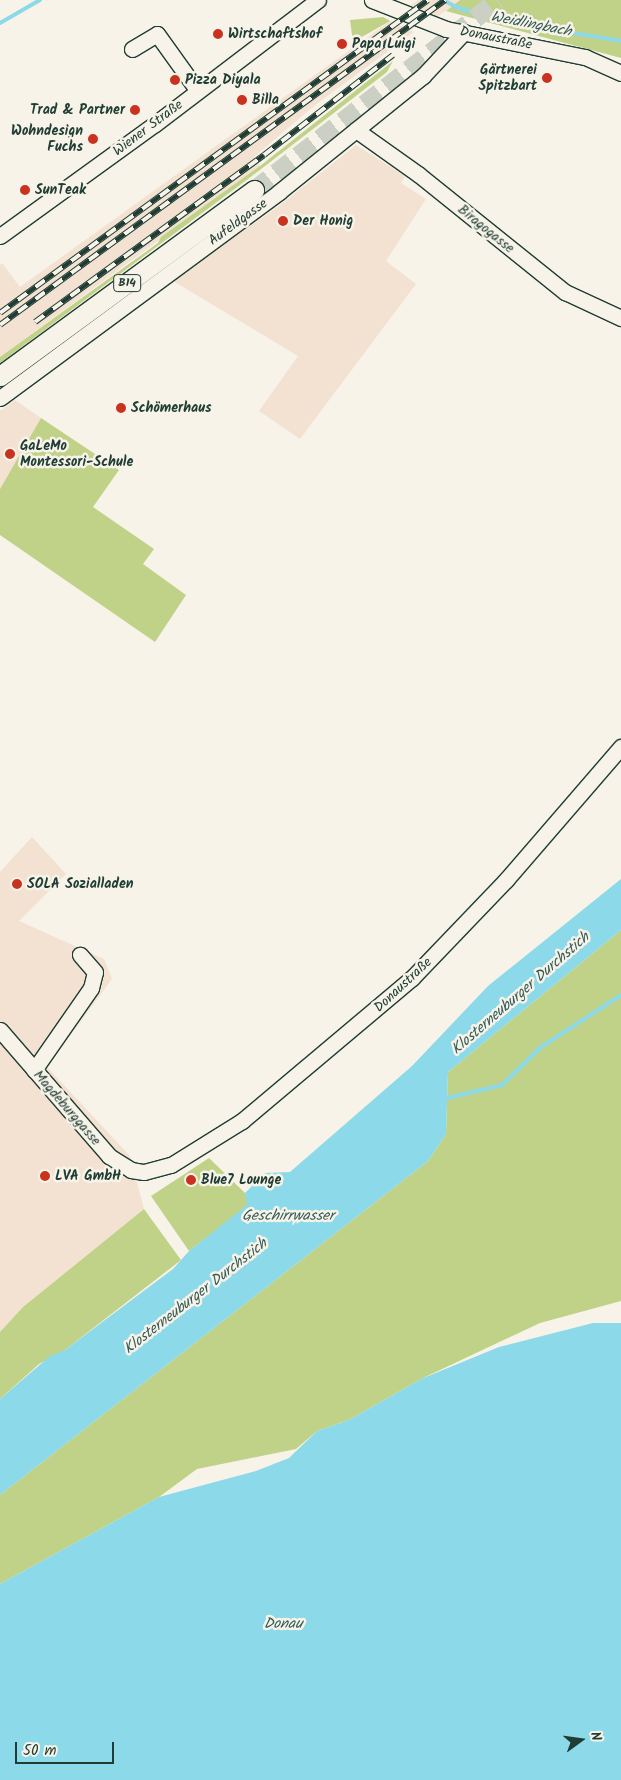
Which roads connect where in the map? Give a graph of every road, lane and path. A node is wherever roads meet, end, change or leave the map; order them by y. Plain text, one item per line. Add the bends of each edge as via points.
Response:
1 (318, 0) edge
2 (372, 0) edge
3 (464, 32) junction
4 (132, 49) dead end
5 (621, 73) edge
6 (198, 91) junction
7 (356, 130) junction
8 (254, 190) tunnel mouth
9 (0, 236) edge
10 (621, 318) edge
11 (0, 376) edge
12 (0, 398) edge
13 (621, 747) edge
14 (80, 955) dead end
15 (0, 1030) edge
16 (34, 1070) junction
17 (144, 1172) joint

1 - 6 street, Wiener Straße
2 - 3 street, Donaustraße via 418,19
3 - 5 street, Donaustraße via 585,57
3 - 7 street, Aufeldgasse via 423,76
4 - 6 street via 157,34
6 - 9 street, Wiener Straße
7 - 10 street, Biragogasse via 418,174 565,292
7 - 12 street, Aufeldgasse via 279,192
8 - 11 main road, B14
13 - 17 street, Donaustraße via 513,872 412,978 250,1114 170,1165
14 - 16 street via 95,972 91,988
15 - 16 street, Magdeburggasse
16 - 17 street, Magdeburggasse via 109,1156 131,1170

